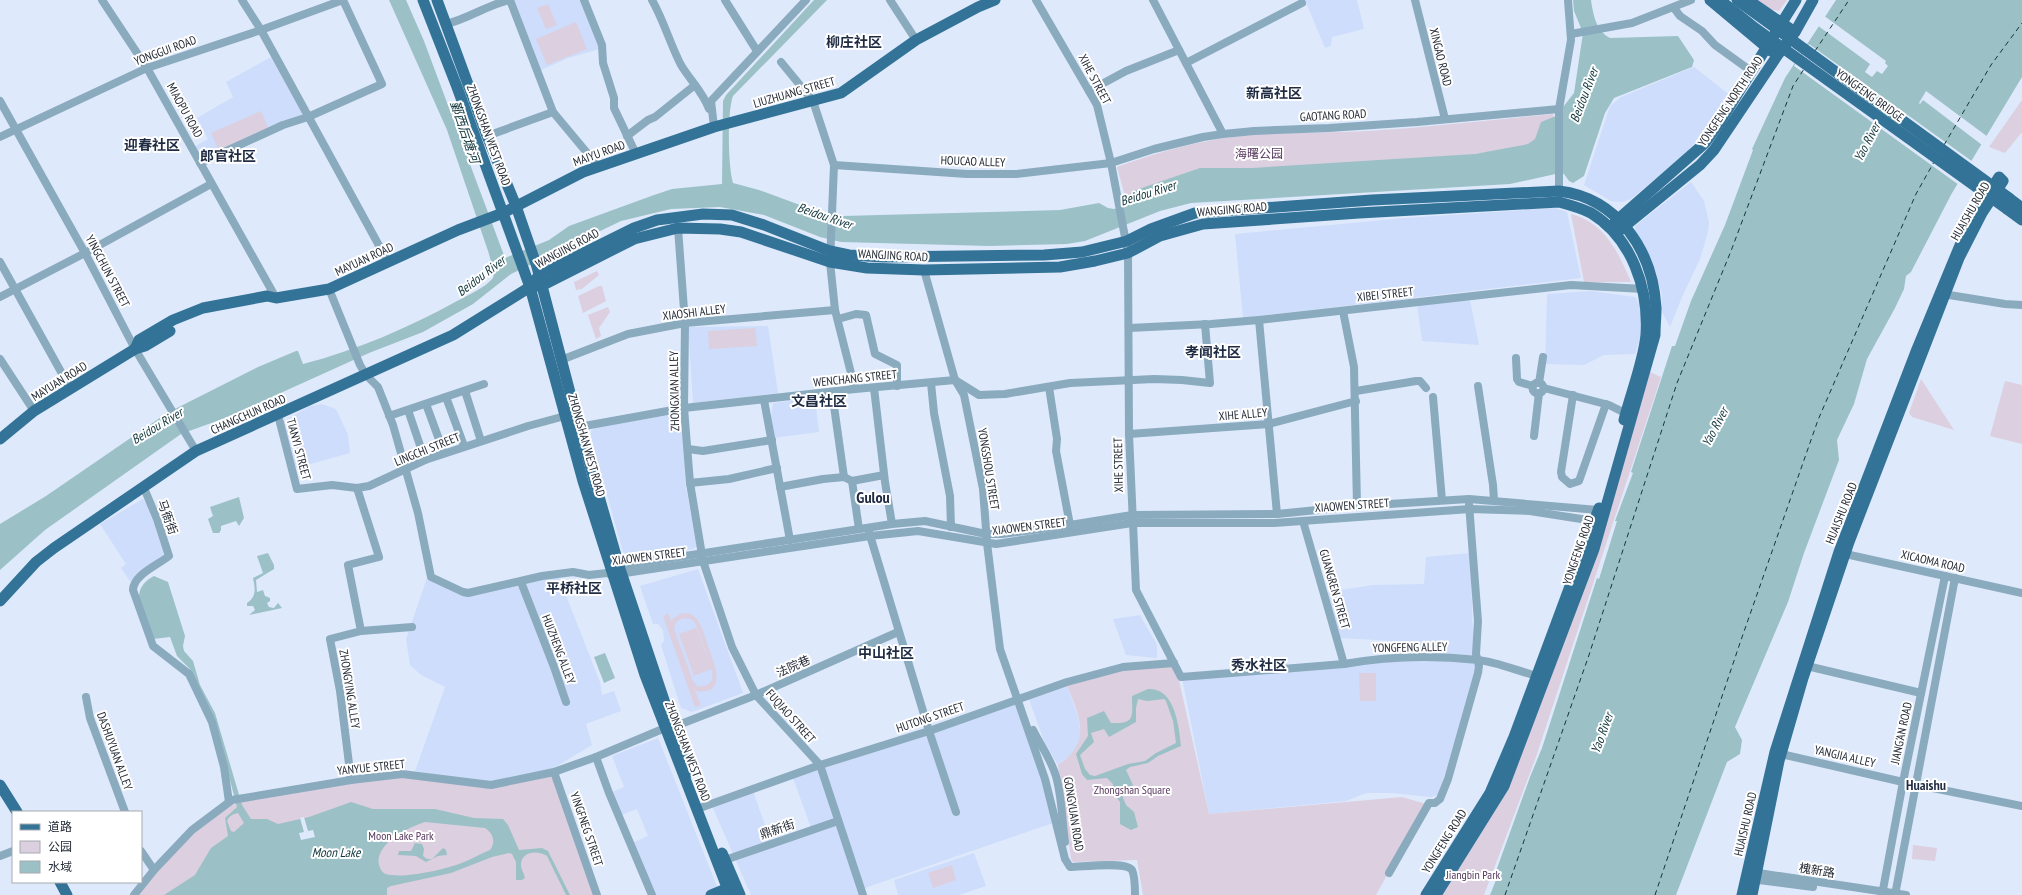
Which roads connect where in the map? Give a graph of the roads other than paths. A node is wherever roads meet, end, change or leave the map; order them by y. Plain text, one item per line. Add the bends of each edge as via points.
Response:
1 (102, 0) edge
2 (242, 0) edge
3 (343, 0) edge
4 (423, 0) edge
5 (437, 0) edge
6 (509, 0) edge
7 (584, 0) edge
8 (652, 0) edge
9 (725, 0) edge
10 (806, 0) edge
11 (995, 0) edge
12 (1036, 0) edge
13 (1153, 0) edge
14 (1415, 0) edge
15 (1568, 0) edge
16 (1691, 0) edge
17 (1710, 0) edge
18 (1720, 0) edge
19 (1737, 0) edge
20 (1748, 0) edge
21 (1796, 0) edge
22 (1813, 0) edge
23 (893, 1) edge
24 (1304, 1) edge
25 (330, 3) edge
26 (1674, 8) junction
27 (446, 24) junction
28 (1781, 24) junction
29 (261, 30) junction
30 (1795, 32) junction
31 (1571, 34) junction
32 (916, 40) junction
33 (1766, 47) junction
34 (1179, 50) junction
35 (757, 51) junction
36 (1776, 56) junction
37 (781, 62) dead end
38 (1186, 63) junction
39 (148, 68) junction
40 (1751, 71) junction
41 (695, 85) junction
42 (1089, 90) junction
43 (0, 101) edge
44 (813, 101) junction
45 (1560, 109) junction
46 (553, 112) junction
47 (308, 117) junction
48 (1445, 119) junction
49 (714, 127) junction
50 (16, 130) junction
51 (1223, 134) junction
52 (487, 136) junction
53 (627, 136) junction
54 (0, 137) edge
55 (636, 154) junction
56 (200, 163) junction
57 (1111, 163) junction
58 (834, 165) junction
59 (598, 166) junction
60 (211, 184) junction
61 (1560, 191) junction
62 (1560, 202) junction
63 (2008, 203) junction
64 (1601, 205) joint
65 (516, 206) junction
66 (2022, 208) edge
67 (500, 214) junction
68 (1600, 219) joint
69 (2022, 220) edge
70 (1622, 222) junction
71 (678, 228) junction
72 (1612, 231) junction
73 (1127, 241) junction
74 (830, 251) junction
75 (1128, 252) junction
76 (85, 253) junction
77 (0, 262) edge
78 (388, 262) junction
79 (830, 262) junction
80 (924, 270) junction
81 (540, 276) junction
82 (530, 287) junction
83 (15, 289) junction
84 (329, 289) junction
85 (1643, 289) junction
86 (1943, 294) junction
87 (0, 297) edge
88 (276, 298) junction
89 (2022, 305) edge
90 (835, 310) junction
91 (1343, 311) junction
92 (838, 319) junction
93 (1259, 320) junction
94 (685, 323) junction
95 (1205, 324) junction
96 (1129, 328) junction
97 (135, 349) junction
98 (1543, 357) dead end
99 (1516, 358) dead end
100 (0, 359) edge
101 (561, 360) junction
102 (363, 370) junction
103 (955, 380) junction
104 (1130, 381) junction
105 (931, 383) junction
106 (484, 384) dead end
107 (897, 386) junction
108 (1478, 386) dead end
109 (1050, 387) junction
110 (70, 388) junction
111 (874, 388) junction
112 (1426, 388) dead end
113 (1539, 388) junction
114 (855, 389) junction
115 (465, 391) junction
116 (1356, 391) junction
117 (832, 392) junction
118 (1573, 395) junction
119 (446, 397) junction
120 (1433, 397) dead end
121 (764, 400) junction
122 (1356, 401) junction
123 (426, 404) junction
124 (1606, 404) junction
125 (684, 408) junction
126 (408, 410) junction
127 (34, 411) junction
128 (1626, 413) junction
129 (278, 415) junction
130 (389, 416) junction
131 (565, 416) junction
132 (1269, 424) junction
133 (579, 427) junction
134 (1129, 434) junction
135 (1, 436) edge
136 (1534, 436) dead end
137 (772, 440) junction
138 (481, 441) junction
139 (464, 446) junction
140 (688, 449) junction
141 (196, 451) junction
142 (444, 453) junction
143 (425, 460) junction
144 (777, 468) junction
145 (405, 471) junction
146 (884, 475) junction
147 (844, 477) junction
148 (852, 481) junction
149 (690, 482) junction
150 (780, 487) junction
151 (144, 488) junction
152 (357, 488) junction
153 (1469, 498) junction
154 (1442, 500) junction
155 (1494, 500) junction
156 (1357, 506) junction
157 (1470, 509) junction
158 (1277, 514) junction
159 (1596, 516) junction
160 (1132, 519) junction
161 (1303, 521) junction
162 (892, 524) junction
163 (1070, 526) junction
164 (951, 527) junction
165 (859, 529) junction
166 (869, 532) junction
167 (986, 534) junction
168 (790, 540) junction
169 (987, 543) junction
170 (701, 552) junction
171 (1842, 553) junction
172 (703, 561) junction
173 (614, 571) junction
174 (1945, 576) junction
175 (1955, 578) junction
176 (521, 582) junction
177 (2022, 593) edge
178 (0, 601) edge
179 (412, 627) dead end
180 (360, 631) junction
181 (898, 632) junction
182 (1477, 660) junction
183 (1174, 663) junction
184 (1344, 664) junction
185 (1807, 666) junction
186 (1537, 676) junction
187 (1181, 677) joint
188 (1921, 693) junction
189 (756, 695) junction
190 (86, 698) dead end
191 (1018, 698) junction
192 (566, 702) dead end
193 (669, 728) junction
194 (928, 731) junction
195 (1781, 754) junction
196 (596, 757) junction
197 (820, 765) junction
198 (554, 772) junction
199 (351, 780) junction
200 (1903, 782) junction
201 (1915, 784) junction
202 (0, 785) edge
203 (0, 798) edge
204 (230, 801) junction
205 (2022, 806) edge
206 (700, 808) junction
207 (16, 811) edge
208 (125, 811) edge
209 (956, 812) dead end
210 (12, 817) edge
211 (838, 821) junction
212 (12, 851) edge
213 (142, 852) edge
214 (0, 856) edge
215 (725, 860) junction
216 (154, 870) junction
217 (1389, 873) dead end
218 (1751, 875) junction
219 (53, 883) edge
220 (61, 883) edge
221 (733, 892) edge
222 (1880, 894) edge
223 (1895, 894) edge
224 (59, 895) edge
225 (67, 895) edge
226 (134, 895) edge
227 (597, 895) edge
228 (652, 895) edge
229 (711, 895) edge
230 (863, 895) edge
231 (1136, 895) edge
232 (1139, 895) edge
233 (1426, 895) edge
234 (1436, 895) edge
235 (1742, 895) edge
236 (1752, 895) edge
237 (1906, 895) edge

1 - 39 street, MIAOPU ROAD
2 - 29 street
3 - 25 street, YONGGUI ROAD
3 - 47 street via 382,84
4 - 67 main road, ZHONGSHAN WEST ROAD via 457,87
5 - 27 main road, ZHONGSHAN WEST ROAD
6 - 27 street via 487,6 456,22
6 - 46 street
7 - 53 street via 602,45 602,63 614,98 614,108
8 - 41 street via 662,17 681,65
9 - 35 street
10 - 35 street
11 - 32 main road, LIUZHUANG STREET
12 - 42 street, XIHE STREET
13 - 34 street
14 - 48 street, XINGAO ROAD
15 - 31 street
16 - 26 street
17 - 33 main road
18 - 63 main road, YONGFENG BRIDGE, bridge via 1754,28
19 - 63 main road, YONGFENG BRIDGE, bridge
20 - 28 main road
21 - 28 main road, YONGFENG NORTH ROAD
22 - 30 main road, YONGFENG NORTH ROAD
23 - 32 street
24 - 38 street
25 - 29 street, YONGGUI ROAD
26 - 31 street via 1632,23
26 - 40 street via 1715,45
27 - 52 main road, ZHONGSHAN WEST ROAD
28 - 30 main road
28 - 33 main road, YONGFENG NORTH ROAD
29 - 39 street, YONGGUI ROAD
29 - 47 street
30 - 36 main road, YONGFENG NORTH ROAD
31 - 45 street
32 - 44 main road, LIUZHUANG STREET via 841,93
33 - 36 main road
33 - 40 main road, YONGFENG NORTH ROAD
34 - 38 street
34 - 42 street via 1126,71
35 - 49 street via 711,101
36 - 70 main road, YONGFENG NORTH ROAD via 1714,150 1700,165
37 - 44 street
38 - 51 street
39 - 50 street, YONGGUI ROAD
39 - 56 street, MIAOPU ROAD
40 - 70 main road, YONGFENG NORTH ROAD via 1705,142
41 - 49 street via 705,99
41 - 53 street
42 - 57 street, XIHE STREET via 1097,105
43 - 50 street, YINGCHUN STREET
44 - 49 main road, LIUZHUANG STREET
44 - 58 street
45 - 48 street, GAOTANG ROAD
45 - 61 street
46 - 52 street
46 - 59 street
47 - 56 street via 283,125
47 - 78 street
48 - 51 street, GAOTANG ROAD
49 - 55 main road, MAIYU ROAD
50 - 54 street, YONGGUI ROAD
50 - 76 street, YINGCHUN STREET
51 - 57 street, GAOTANG ROAD via 1154,148
52 - 65 main road, ZHONGSHAN WEST ROAD
53 - 55 street
55 - 59 main road, MAIYU ROAD
56 - 60 street, MIAOPU ROAD
57 - 58 street, HOUCAO ALLEY via 1016,174 967,174
57 - 73 street, XIHE STREET
58 - 74 street
59 - 65 main road, MAIYU ROAD
60 - 76 street
60 - 88 street, MIAOPU ROAD
61 - 62 street
61 - 64 main road, WANGJING ROAD via 1575,193
61 - 73 main road, WANGJING ROAD via 1372,200 1194,213
62 - 68 main road, WANGJING ROAD via 1578,207
62 - 75 main road, WANGJING ROAD via 1203,224 1160,236
63 - 66 main road
63 - 69 main road
64 - 70 main road, YONGFENG ROAD
65 - 67 main road, MAIYU ROAD
65 - 81 main road, ZHONGSHAN WEST ROAD
67 - 78 main road, MAYUAN ROAD
67 - 82 main road, ZHONGSHAN WEST ROAD via 517,250
68 - 72 main road, YONGFENG ROAD
70 - 72 main road, YONGFENG NORTH ROAD
70 - 234 main road, YONGFENG ROAD via 1640,248 1653,288 1656,308 1651,354 1594,549 1504,786
71 - 79 main road, WANGJING ROAD via 741,232
71 - 81 main road, WANGJING ROAD via 634,239
71 - 94 street, ZHONGXIAN ALLEY
72 - 85 main road, YONGFENG ROAD via 1626,248
73 - 74 main road, WANGJING ROAD via 1082,252 1044,255 884,257
73 - 75 street, XIHE STREET
74 - 79 street
74 - 81 main road, WANGJING ROAD via 732,215 688,215 657,220 634,228
75 - 80 main road, WANGJING ROAD via 1060,267
75 - 96 street, XIHE STREET
76 - 83 street
76 - 97 street, YINGCHUN STREET
77 - 83 street
78 - 84 main road, MAYUAN ROAD
79 - 80 main road, WANGJING ROAD via 867,268
79 - 90 street
80 - 103 street, YONGSHOU STREET
81 - 82 main road, WANGJING ROAD
81 - 101 main road, ZHONGSHAN WEST ROAD
82 - 102 main road, CHANGCHUN ROAD via 454,335
82 - 131 main road, ZHONGSHAN WEST ROAD
83 - 87 street
83 - 110 street
84 - 88 main road, MAYUAN ROAD
84 - 102 street
85 - 91 street, XIBEI STREET via 1571,285
85 - 128 main road, YONGFENG ROAD via 1646,334
86 - 89 street
86 - 171 main road, HUAISHU ROAD via 1923,352
86 - 171 main road, HUAISHU ROAD via 1982,213 2003,181 1999,177 1968,226 1917,349
88 - 97 main road, MAYUAN ROAD via 270,303 209,314 182,324 145,346
90 - 92 street
90 - 94 street, XIAOSHI ALLEY
91 - 93 street, XIBEI STREET
91 - 116 street
92 - 107 street via 856,314 866,315 875,354 896,365
92 - 114 street
93 - 95 street, XIBEI STREET
93 - 132 street
94 - 101 street, XIAOSHI ALLEY via 628,334
94 - 125 street, ZHONGXIAN ALLEY
95 - 96 street, XIBEI STREET
95 - 104 street via 1210,383 1182,380
96 - 104 street, XIHE STREET
97 - 110 main road, MAYUAN ROAD
97 - 141 street, YINGCHUN STREET
98 - 113 street
99 - 113 street via 1519,382
100 - 127 street
101 - 133 main road, ZHONGSHAN WEST ROAD
102 - 129 main road, CHANGCHUN ROAD
102 - 130 street via 378,387
103 - 105 street, WENCHANG STREET
103 - 109 street via 980,395
103 - 167 street, YONGSHOU STREET via 964,395 982,488
104 - 109 street via 1070,383
104 - 134 street, XIHE STREET
105 - 107 street, WENCHANG STREET
105 - 164 street via 934,413 950,496
106 - 115 street
107 - 111 street, WENCHANG STREET
108 - 155 street
109 - 163 street via 1057,439 1056,452
110 - 127 main road, MAYUAN ROAD
111 - 114 street, WENCHANG STREET
111 - 146 street
112 - 116 street via 1420,381 1416,381
113 - 118 street
113 - 136 street
114 - 117 street, WENCHANG STREET
115 - 119 street
115 - 138 street
116 - 122 street
117 - 121 street, WENCHANG STREET
117 - 147 street
118 - 124 street
118 - 124 street via 1561,472 1562,477 1570,484 1579,481
119 - 123 street
119 - 139 street
120 - 154 street
121 - 125 street, WENCHANG STREET
121 - 137 street
122 - 132 street, XIHE ALLEY
122 - 156 street
123 - 126 street
123 - 142 street
124 - 128 street
125 - 133 street, WENCHANG STREET
125 - 140 street, ZHONGXIAN ALLEY
126 - 130 street
126 - 143 street
127 - 135 main road, MAYUAN ROAD
128 - 159 main road, YONGFENG ROAD
129 - 141 main road, CHANGCHUN ROAD
129 - 152 street, TIANYI STREET via 297,489 332,485
130 - 145 street
131 - 138 street, LINGCHI STREET
131 - 173 main road, ZHONGSHAN WEST ROAD
132 - 134 street, XIHE ALLEY
132 - 158 street
133 - 173 main road, ZHONGSHAN WEST ROAD
134 - 160 street, XIHE STREET
137 - 140 street via 702,451
137 - 144 street
138 - 139 street, LINGCHI STREET
139 - 142 street, LINGCHI STREET
140 - 149 street, ZHONGXIAN ALLEY
141 - 151 main road, CHANGCHUN ROAD
142 - 143 street, LINGCHI STREET
143 - 145 street, LINGCHI STREET
144 - 149 street via 729,479
144 - 150 street
145 - 152 street, LINGCHI STREET via 369,486
145 - 176 street via 418,513 431,577 466,593
146 - 148 street
146 - 162 street
147 - 148 street
147 - 150 street
148 - 165 street
149 - 170 street, ZHONGXIAN ALLEY
150 - 168 street
151 - 178 main road, CHANGCHUN ROAD via 36,562
151 - 204 street, 马衙街 via 158,519 169,556 141,575 133,585 133,590 153,646 189,674 212,722
152 - 180 street via 379,557 348,565
153 - 154 street, XIAOWEN STREET
153 - 155 street, XIAOWEN STREET
153 - 157 street
154 - 156 street, XIAOWEN STREET
155 - 159 street, XIAOWEN STREET
156 - 158 street, XIAOWEN STREET
157 - 159 street, XIAOWEN STREET
157 - 161 street, XIAOWEN STREET
157 - 182 street via 1478,621
158 - 160 street, XIAOWEN STREET
159 - 186 main road, YONGFENG ROAD
160 - 161 street, XIAOWEN STREET via 1274,523
160 - 163 street, XIAOWEN STREET
160 - 169 street, XIAOWEN STREET via 996,544
160 - 183 street, XIHE STREET via 1136,590
161 - 184 street, GUANGREN STREET
162 - 164 street, XIAOWEN STREET via 925,521
162 - 166 street, XIAOWEN STREET
163 - 167 street, XIAOWEN STREET
164 - 167 street, XIAOWEN STREET
165 - 166 street, XIAOWEN STREET
165 - 168 street, XIAOWEN STREET
166 - 169 street, XIAOWEN STREET via 918,532
166 - 172 street, XIAOWEN STREET
166 - 181 street
167 - 169 street, YONGSHOU STREET
168 - 170 street, XIAOWEN STREET
169 - 191 street, YONGSHOU STREET via 1000,649
170 - 172 street, FUQIAO STREET
170 - 173 street, XIAOWEN STREET
171 - 174 street, XICAOMA ROAD
171 - 185 main road, HUAISHU ROAD
171 - 218 main road, HUAISHU ROAD via 1775,752
172 - 173 street, XIAOWEN STREET
172 - 189 street, FUQIAO STREET via 732,647
173 - 176 street via 589,575 573,572
173 - 193 main road, ZHONGSHAN WEST ROAD
174 - 175 street, XICAOMA ROAD
174 - 188 street, JIANG'AN ROAD
175 - 177 street, XICAOMA ROAD
175 - 201 street, JIANG'AN ROAD
176 - 192 street, HUIZHENG ALLEY
179 - 180 street
180 - 199 street, ZHONGYING ALLEY via 330,639 340,691
181 - 189 street, 法院巷
181 - 194 street
182 - 184 street, YONGFENG ALLEY via 1421,657 1364,660
182 - 186 street, YONGFENG ALLEY
182 - 217 street via 1478,674 1440,799 1429,803
183 - 187 street, XIHE STREET
183 - 191 street, HUTONG STREET via 1123,668
184 - 187 street, YONGFENG ALLEY
185 - 188 street
185 - 195 main road, HUAISHU ROAD
186 - 233 main road, YONGFENG ROAD via 1490,793
188 - 200 street, JIANG'AN ROAD
189 - 193 street, 法院巷
189 - 197 street, FUQIAO STREET
190 - 208 street, DASHUYUAN ALLEY via 90,718
191 - 194 street, HUTONG STREET
191 - 231 street, GONGYUAN ROAD via 1045,779 1066,864 1070,867 1127,867 1133,873
191 - 232 street, GONGYUAN ROAD via 1057,779 1070,863 1131,864 1136,869
193 - 196 street, YANYUE STREET
193 - 206 main road, ZHONGSHAN WEST ROAD
194 - 197 street, HUTONG STREET
194 - 209 street
195 - 200 street, YANGJIA ALLEY
195 - 218 main road, HUAISHU ROAD
196 - 198 street, YANYUE STREET
196 - 228 street via 608,793
197 - 206 street, HUTONG STREET
197 - 211 street, FUQIAO STREET
198 - 199 street, YANYUE STREET via 491,784 402,774
198 - 227 street, YINGFNEG STREET
199 - 204 street, YANYUE STREET
200 - 201 street, YANGJIA ALLEY
200 - 222 street, JIANG'AN ROAD
201 - 205 street, YANGJIA ALLEY
201 - 223 street, JIANG'AN ROAD
202 - 207 main road
203 - 210 main road
204 - 216 street, YANYUE STREET via 192,830
206 - 215 main road, ZHONGSHAN WEST ROAD
206 - 221 main road, ZHONGSHAN WEST ROAD
211 - 215 street, 鼎新街
211 - 230 street, FUQIAO STREET
212 - 214 street
213 - 216 street
215 - 221 main road, ZHONGSHAN WEST ROAD
216 - 226 street, YANYUE STREET
218 - 222 street
218 - 235 main road, HUAISHU ROAD
218 - 236 main road, HUAISHU ROAD
219 - 224 main road
220 - 225 main road
221 - 229 main road
222 - 223 street
223 - 237 street

